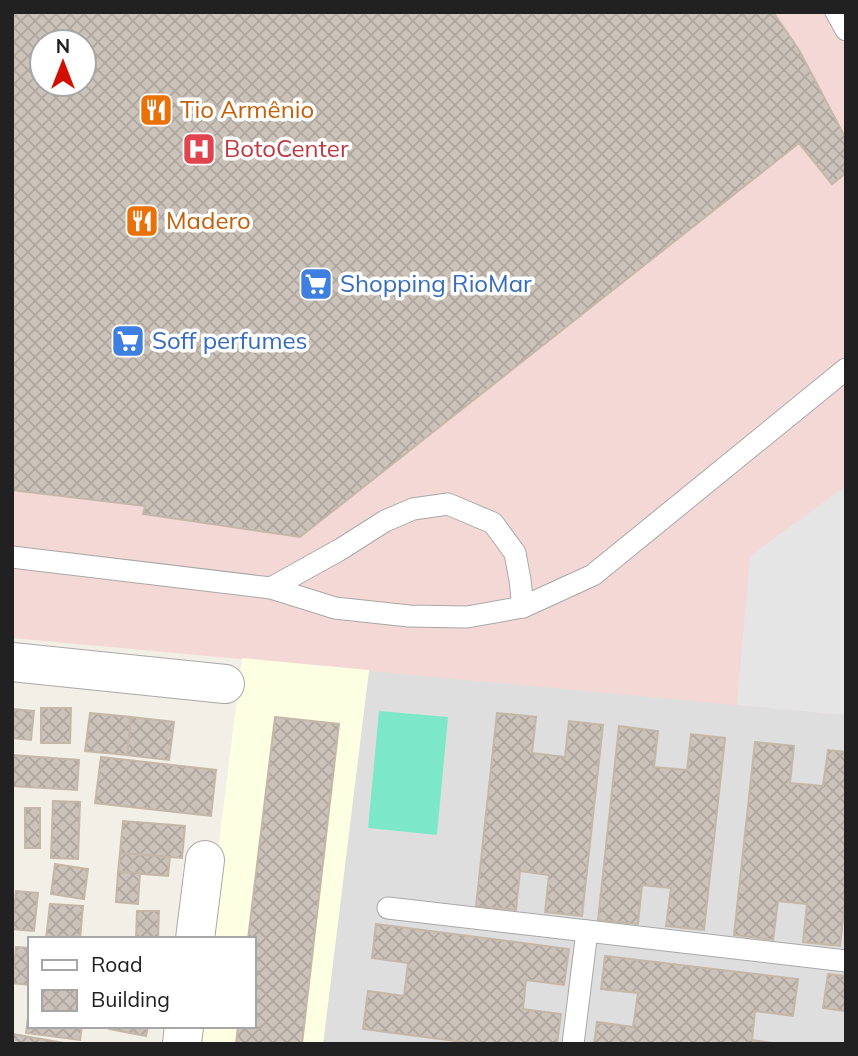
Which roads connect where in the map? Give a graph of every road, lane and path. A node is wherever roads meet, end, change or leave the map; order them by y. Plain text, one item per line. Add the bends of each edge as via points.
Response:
1 (836, 12) edge
2 (846, 30) edge
3 (846, 369) edge
4 (12, 557) edge
5 (271, 588) junction
6 (523, 607) junction
7 (12, 662) edge
8 (225, 684) dead end
9 (205, 860) dead end
10 (388, 908) dead end
11 (587, 931) junction
12 (195, 937) edge
13 (846, 961) edge
14 (573, 1044) edge

1 - 2 lane
3 - 6 lane via 593,575
4 - 5 lane
5 - 6 lane via 335,608 409,616 467,617
5 - 6 lane via 385,521 413,509 447,504 493,523 515,553
7 - 8 street
9 - 12 street
10 - 11 lane
11 - 13 lane
11 - 14 lane

